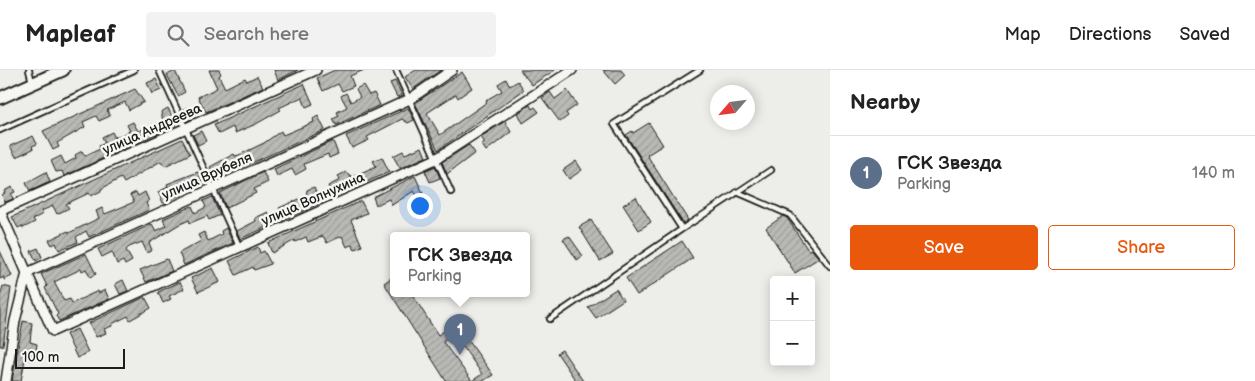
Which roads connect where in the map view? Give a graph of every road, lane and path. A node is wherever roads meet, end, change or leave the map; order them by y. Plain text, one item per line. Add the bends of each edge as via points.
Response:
1 (29, 70) edge
2 (63, 70) edge
3 (134, 70) edge
4 (159, 70) edge
5 (316, 70) edge
6 (396, 70) edge
7 (452, 70) edge
8 (572, 70) edge
9 (700, 70) edge
10 (32, 84) junction
11 (0, 98) edge
12 (410, 99) junction
13 (185, 129) junction
14 (0, 130) edge
15 (436, 159) junction
16 (771, 170) dead end
17 (213, 188) junction
18 (451, 192) dead end
19 (737, 192) junction
20 (0, 211) edge
21 (682, 229) junction
22 (239, 246) junction
23 (830, 266) edge
24 (27, 273) junction
25 (550, 319) dead end
26 (6, 381) edge

1 - 10 lane
2 - 10 street
3 - 14 lane
4 - 13 lane
5 - 13 street, улица Андреева
6 - 12 lane
7 - 12 street, улица Врубеля
8 - 15 street, улица Волнухина
9 - 21 lane via 614,124
10 - 11 street
12 - 15 lane
12 - 17 street, улица Врубеля
13 - 17 lane
13 - 20 street, улица Андреева
15 - 18 lane
15 - 22 street, улица Волнухина
16 - 19 lane
17 - 22 lane
17 - 24 street, улица Врубеля
19 - 21 lane
19 - 23 lane via 790,214
20 - 24 street
21 - 25 lane
22 - 24 street, улица Волнухина via 53,331
24 - 26 street via 15,321

